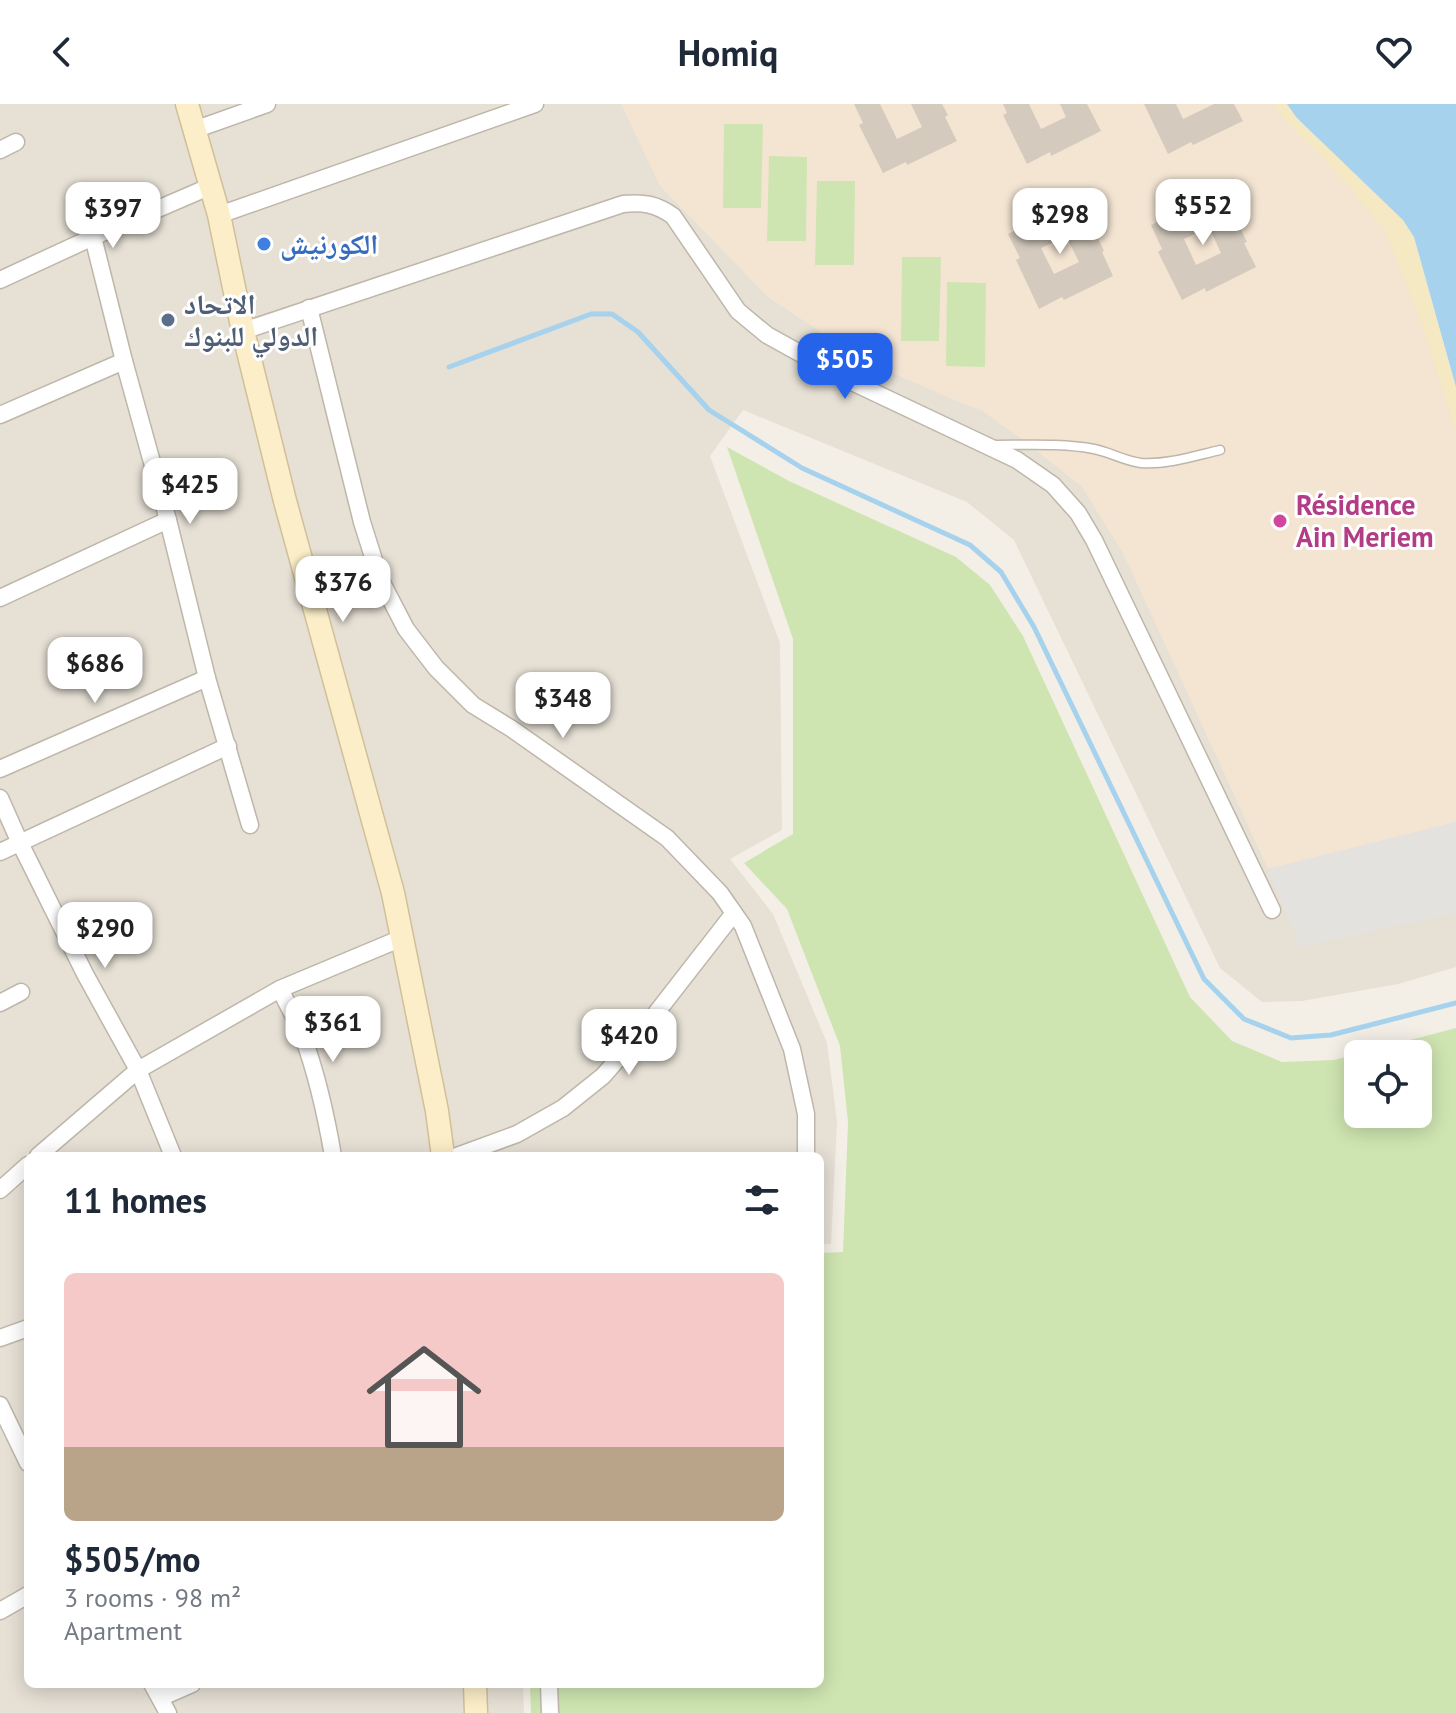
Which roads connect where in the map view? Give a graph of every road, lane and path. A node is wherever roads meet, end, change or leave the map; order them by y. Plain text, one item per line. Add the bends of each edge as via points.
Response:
1 (187, 104) edge
2 (267, 104) edge
3 (535, 104) edge
4 (194, 130) junction
5 (16, 142) dead end
6 (0, 150) edge
7 (211, 186) junction
8 (219, 215) junction
9 (93, 237) junction
10 (0, 280) edge
11 (309, 308) junction
12 (243, 331) junction
13 (124, 361) junction
14 (0, 415) edge
15 (986, 445) junction
16 (1220, 450) dead end
17 (168, 520) junction
18 (0, 598) edge
19 (207, 678) junction
20 (228, 746) junction
21 (0, 769) edge
22 (0, 798) edge
23 (250, 825) dead end
24 (20, 843) junction
25 (0, 852) edge
26 (1272, 910) dead end
27 (734, 913) junction
28 (402, 938) junction
29 (280, 989) junction
30 (21, 992) dead end
31 (0, 1003) edge
32 (138, 1070) junction
33 (43, 1152) edge
34 (171, 1152) edge
35 (332, 1152) edge
36 (442, 1152) edge
37 (468, 1152) edge
38 (806, 1152) edge
39 (24, 1169) edge
40 (0, 1190) edge
41 (24, 1329) edge
42 (0, 1338) edge
43 (0, 1405) edge
44 (23, 1439) edge
45 (24, 1597) edge
46 (0, 1611) edge
47 (183, 1688) edge
48 (475, 1688) edge
49 (549, 1688) edge
50 (160, 1698) edge
51 (476, 1713) edge
52 (550, 1713) edge

1 - 4 main road
2 - 4 street
3 - 8 street
4 - 7 main road
5 - 6 street
7 - 8 main road
7 - 9 street
8 - 12 main road
9 - 10 street
9 - 13 street
11 - 12 street
11 - 15 street via 623,204 651,204 673,216 738,311 767,335
11 - 27 street via 362,522 380,579 406,629 473,705 667,838
12 - 28 main road
13 - 14 street
13 - 17 street
15 - 16 lane via 1091,448 1142,463
15 - 26 street via 1053,485 1078,513
17 - 18 street
17 - 19 street
19 - 20 street
19 - 21 street
20 - 23 street
20 - 24 street
22 - 24 street
24 - 25 street
24 - 32 street
27 - 37 street via 603,1076 563,1108 517,1134
27 - 38 street via 792,1049 806,1114
28 - 29 street
28 - 36 main road
29 - 32 street
29 - 35 street via 315,1071
30 - 31 street
32 - 33 street
32 - 34 street
39 - 40 street
41 - 42 street
43 - 44 street
45 - 46 street
47 - 50 street
48 - 51 main road
49 - 52 street

